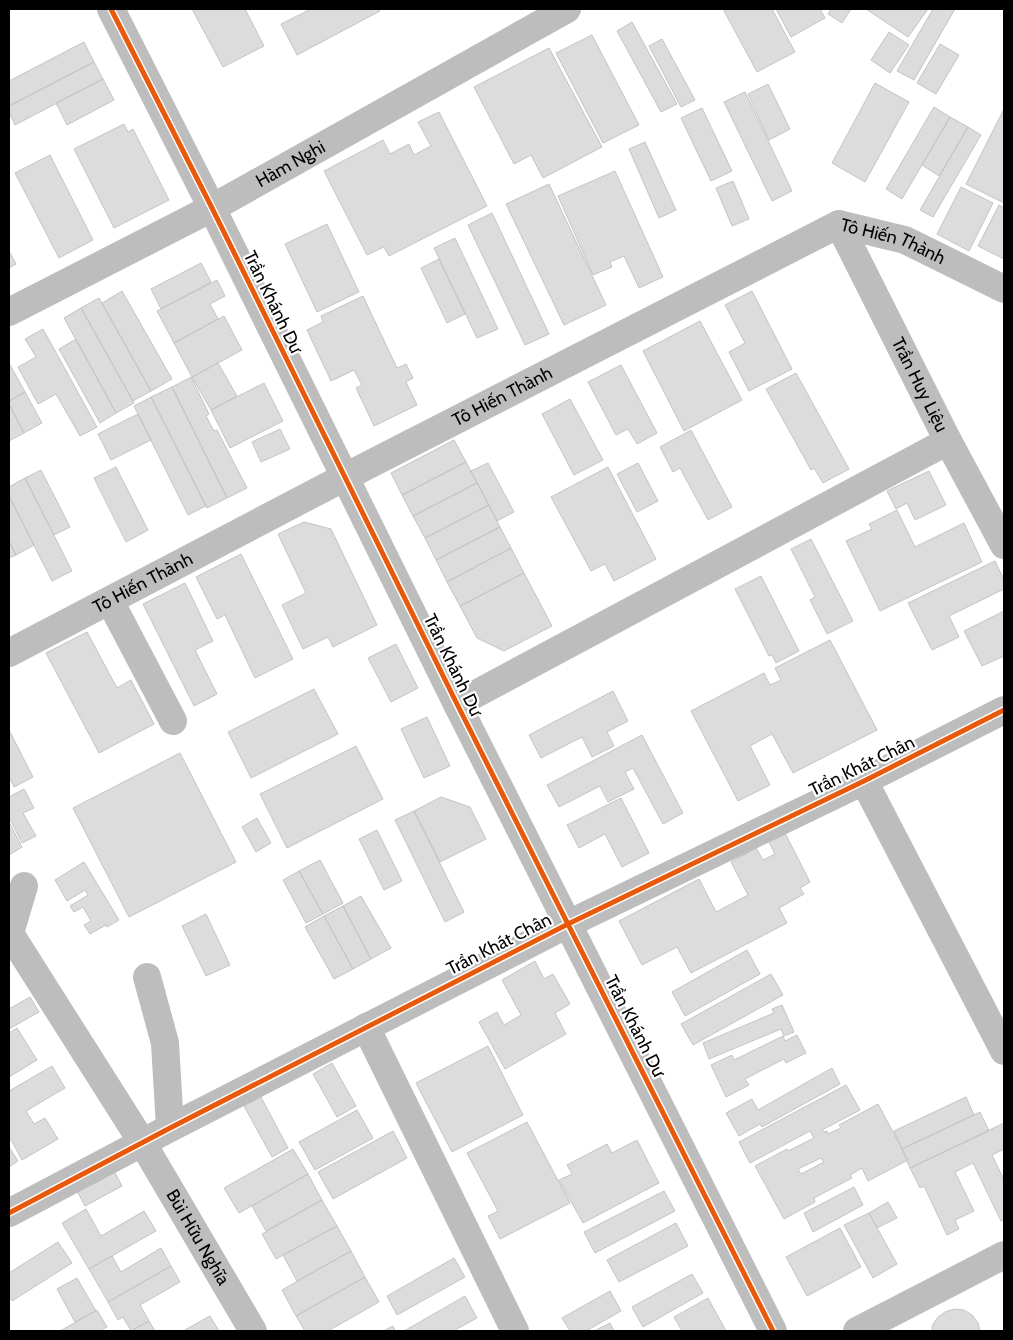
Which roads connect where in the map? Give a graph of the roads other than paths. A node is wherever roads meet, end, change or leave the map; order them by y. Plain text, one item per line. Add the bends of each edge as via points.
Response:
1 (110, 9) edge
2 (566, 9) edge
3 (212, 208) junction
4 (839, 224) junction
5 (1004, 289) edge
6 (9, 312) edge
7 (948, 441) junction
8 (345, 477) junction
9 (1004, 545) edge
10 (110, 601) junction
11 (9, 654) edge
12 (457, 704) junction
13 (1004, 710) edge
14 (172, 721) dead end
15 (864, 781) junction
16 (24, 886) dead end
17 (568, 924) junction
18 (9, 932) edge
19 (147, 977) dead end
20 (366, 1027) junction
21 (1004, 1051) edge
22 (170, 1128) junction
23 (142, 1142) junction
24 (9, 1213) edge
25 (1004, 1254) edge
26 (253, 1331) edge
27 (515, 1331) edge
28 (773, 1331) edge
29 (857, 1331) edge

1 - 3 street, Trần Khánh Dư
2 - 3 street, Hàm Nghi
3 - 6 street, Hàm Nghi
3 - 8 street, Trần Khánh Dư
4 - 5 street, Tô Hiến Thành via 905,240
4 - 7 street, Trần Huy Liệu
4 - 8 street, Tô Hiến Thành
7 - 9 street, Trần Huy Liệu
7 - 12 street
8 - 10 street, Tô Hiến Thành
8 - 12 street, Trần Khánh Dư
10 - 11 street, Tô Hiến Thành
10 - 14 street
12 - 17 street, Trần Khánh Dư
13 - 15 street, Trần Khát Chân
15 - 17 street, Trần Khát Chân
15 - 21 street
16 - 18 street
17 - 20 street, Trần Khát Chân
17 - 28 street, Trần Khánh Dư
18 - 23 street, Bùi Hữu Nghĩa
19 - 22 street via 165,1043
20 - 22 street, Trần Khát Chân
20 - 27 street
22 - 23 street, Trần Khát Chân
23 - 24 street, Trần Khát Chân
23 - 26 street, Bùi Hữu Nghĩa
25 - 29 street

